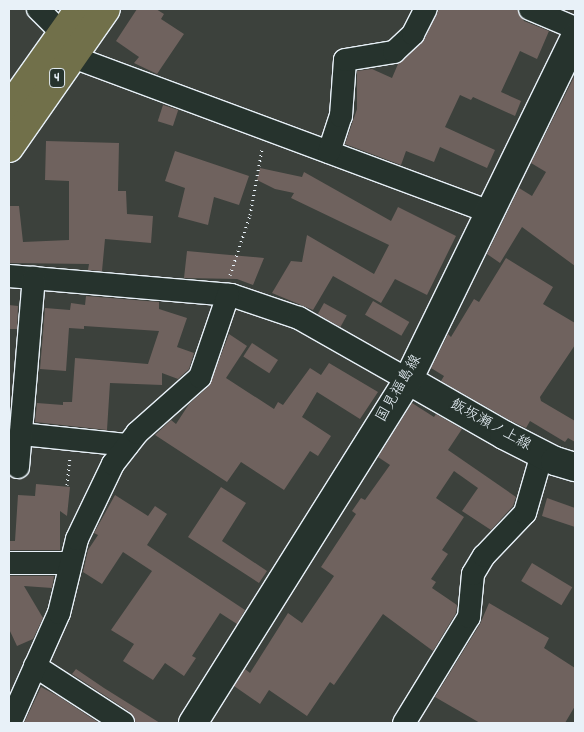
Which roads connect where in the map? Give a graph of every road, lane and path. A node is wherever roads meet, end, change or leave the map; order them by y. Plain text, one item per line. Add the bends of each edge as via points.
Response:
1 (38, 9) edge
2 (79, 9) edge
3 (106, 9) edge
4 (426, 9) edge
5 (530, 9) edge
6 (575, 28) edge
7 (575, 37) edge
8 (67, 45) junction
9 (9, 108) edge
10 (266, 129) junction
11 (9, 148) edge
12 (329, 152) junction
13 (490, 212) junction
14 (9, 276) edge
15 (34, 278) junction
16 (229, 295) junction
17 (408, 380) junction
18 (21, 434) junction
19 (72, 439) junction
20 (127, 445) junction
21 (542, 454) junction
22 (18, 467) dead end
23 (575, 467) edge
24 (68, 485) dead end
25 (9, 563) edge
26 (70, 563) junction
27 (35, 666) junction
28 (10, 723) edge
29 (123, 723) edge
30 (193, 723) edge
31 (404, 723) edge

1 - 8 street
2 - 8 highway, 4
3 - 8 highway, 4
4 - 12 street via 413,34 394,52 345,60 341,116
5 - 6 street
7 - 13 main road, 国見福島線
8 - 9 highway, 4
8 - 10 street
8 - 11 highway, 4
10 - 12 street
10 - 16 path via 248,222 230,273
12 - 13 street
13 - 17 main road, 国見福島線
14 - 15 street
15 - 16 street
15 - 18 street
16 - 17 street via 299,318
16 - 20 street via 200,377
17 - 21 main road, 飯坂瀬ノ上線
17 - 30 main road, 国見福島線
18 - 19 street
18 - 22 street
19 - 20 street
19 - 24 path
20 - 26 street via 112,464 77,538
21 - 23 main road, 飯坂瀬ノ上線
21 - 31 street via 525,513 484,556 473,574 469,617
25 - 26 street
26 - 27 street via 59,613
27 - 28 street
27 - 29 street

